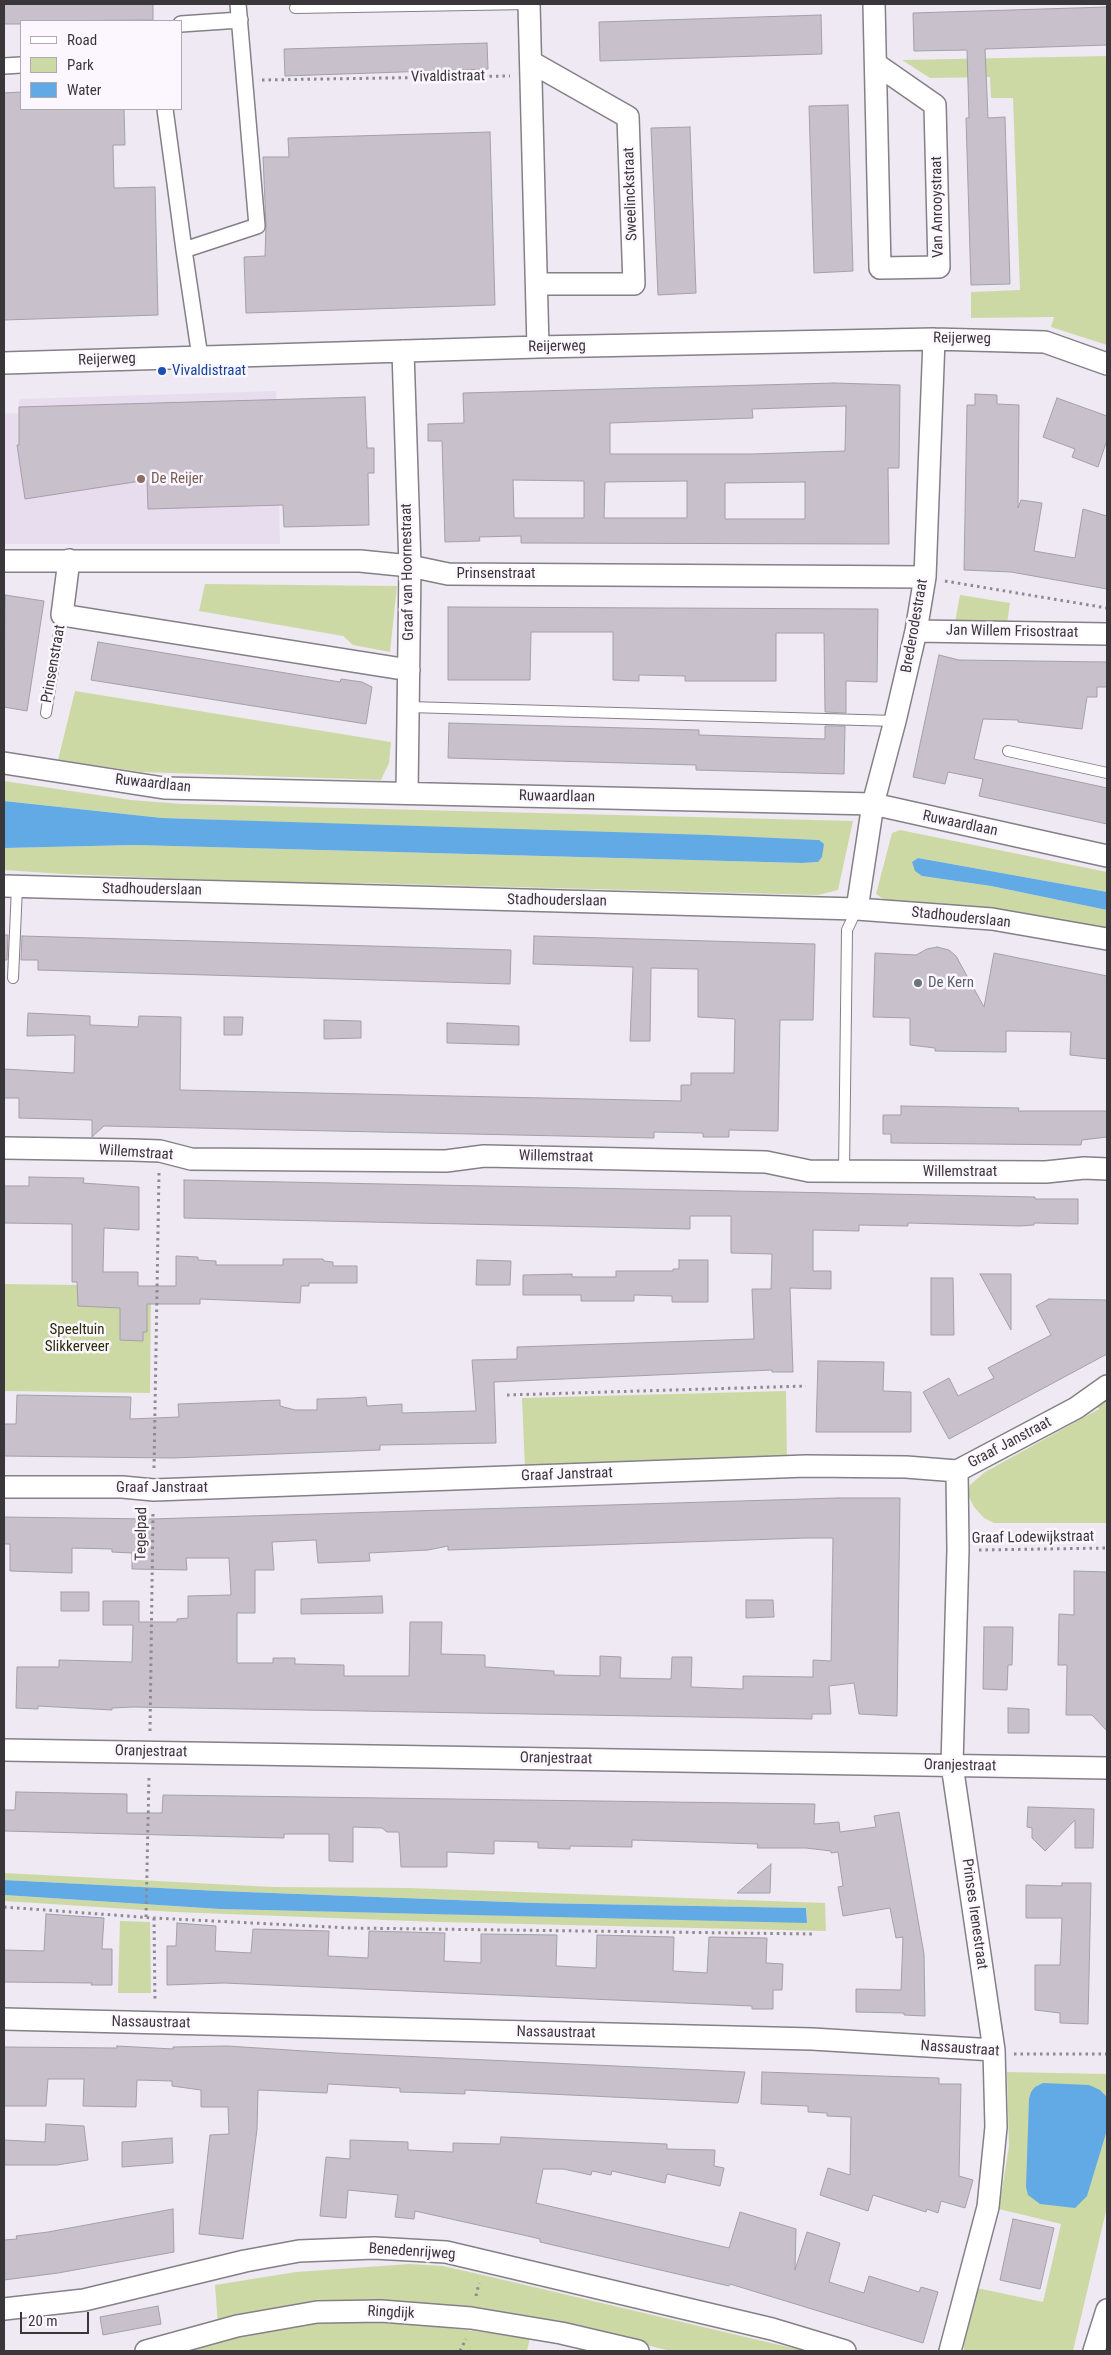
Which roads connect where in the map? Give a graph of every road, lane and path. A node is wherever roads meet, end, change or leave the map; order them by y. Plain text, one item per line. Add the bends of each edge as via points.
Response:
1 (238, 4) edge
2 (529, 4) edge
3 (874, 4) edge
4 (294, 8) dead end
5 (240, 20) junction
6 (182, 24) edge
7 (876, 64) junction
8 (20, 65) edge
9 (4, 66) edge
10 (531, 69) junction
11 (244, 81) junction
12 (165, 110) edge
13 (184, 250) junction
14 (537, 284) junction
15 (934, 338) junction
16 (538, 347) junction
17 (403, 351) junction
18 (200, 357) junction
19 (4, 363) edge
20 (1107, 364) edge
21 (4, 560) edge
22 (69, 560) junction
23 (410, 566) junction
24 (925, 577) junction
25 (1107, 608) edge
26 (62, 615) junction
27 (916, 631) junction
28 (1107, 634) edge
29 (409, 670) junction
30 (409, 707) junction
31 (46, 713) dead end
32 (896, 721) junction
33 (1008, 751) dead end
34 (4, 763) edge
35 (1107, 772) edge
36 (407, 793) junction
37 (873, 804) junction
38 (1107, 856) edge
39 (10, 887) edge
40 (857, 909) junction
41 (1107, 939) edge
42 (13, 978) dead end
43 (4, 1148) edge
44 (160, 1152) junction
45 (1107, 1169) edge
46 (844, 1171) junction
47 (806, 1386) dead end
48 (1107, 1386) edge
49 (507, 1394) dead end
50 (957, 1471) junction
51 (4, 1487) edge
52 (154, 1490) junction
53 (1107, 1548) edge
54 (958, 1550) junction
55 (4, 1750) edge
56 (149, 1752) junction
57 (952, 1765) junction
58 (1107, 1768) edge
59 (4, 1907) edge
60 (146, 1917) junction
61 (154, 1918) junction
62 (814, 1934) dead end
63 (4, 2019) edge
64 (163, 2023) junction
65 (994, 2050) junction
66 (1107, 2054) edge
67 (484, 2260) junction
68 (4, 2310) edge
69 (1107, 2310) edge
70 (471, 2318) junction
71 (146, 2351) edge
72 (638, 2351) edge
73 (845, 2351) edge
74 (950, 2351) edge
75 (1094, 2351) edge

1 - 5 street
2 - 4 lane
2 - 10 street
3 - 7 street, Van Anrooystraat
5 - 6 street
5 - 11 street
7 - 7 street, Van Anrooystraat via 880,268 939,266 935,105
8 - 9 street
10 - 11 path, Vivaldistraat
10 - 14 street
10 - 14 street, Sweelinckstraat via 628,117 634,284
11 - 13 street via 257,226
12 - 13 street
13 - 18 street
14 - 16 street
15 - 16 street, Reijerweg
15 - 20 street, Reijerweg via 1045,342
15 - 24 street, Brederodestraat
16 - 17 street, Reijerweg
17 - 18 street, Reijerweg
17 - 23 street, Graaf van Hoornestraat
18 - 19 street, Reijerweg
21 - 22 street, Prinsenstraat
22 - 23 street, Prinsenstraat via 360,561
22 - 26 street, Prinsenstraat
23 - 24 street, Prinsenstraat via 448,574
23 - 29 street, Graaf van Hoornestraat
24 - 25 path
24 - 27 street, Brederodestraat
26 - 29 street, Prinsenstraat
26 - 31 lane, Prinsenstraat
27 - 28 street, Jan Willem Frisostraat
27 - 32 street, Brederodestraat
29 - 30 street, Graaf van Hoornestraat
30 - 32 lane
30 - 36 street, Graaf van Hoornestraat
32 - 37 street, Brederodestraat
33 - 35 lane
34 - 36 street, Ruwaardlaan via 164,788
36 - 37 street, Ruwaardlaan
37 - 38 street, Ruwaardlaan
37 - 40 street, Brederodestraat
39 - 40 street, Stadhouderslaan
39 - 42 lane
40 - 41 street, Stadhouderslaan via 992,919
40 - 46 lane via 847,930
43 - 44 street, Willemstraat
44 - 46 street, Willemstraat via 191,1158 446,1161 484,1156 766,1162 809,1171
44 - 52 path, Tegelpad
45 - 46 street, Willemstraat via 1046,1172
47 - 49 path
48 - 50 street, Graaf Janstraat via 1076,1408
50 - 52 street, Graaf Janstraat via 806,1466
50 - 54 street, Prinses Irenestraat
51 - 52 street, Graaf Janstraat
52 - 56 path, Tegelpad
53 - 54 path, Graaf Lodewijkstraat
54 - 57 street, Prinses Irenestraat
55 - 56 street, Oranjestraat
56 - 57 street, Oranjestraat
56 - 60 path, Tegelpad
57 - 58 street, Oranjestraat
57 - 65 street, Prinses Irenestraat
59 - 60 path
60 - 61 path
61 - 62 path via 351,1928
61 - 64 path via 155,2000
63 - 64 street, Nassaustraat
64 - 65 street, Nassaustraat via 812,2040
65 - 66 path, Nassaustraat via 1013,2054
65 - 74 street, Prinses Irenestraat via 996,2127 988,2207
67 - 68 street, Benedenrijweg via 446,2252 383,2249 299,2251 84,2300
67 - 70 path
67 - 73 street, Benedenrijweg via 772,2330
69 - 75 street
70 - 71 street, Ringdijk via 381,2311 317,2312 238,2326
70 - 72 street, Ringdijk via 561,2333

